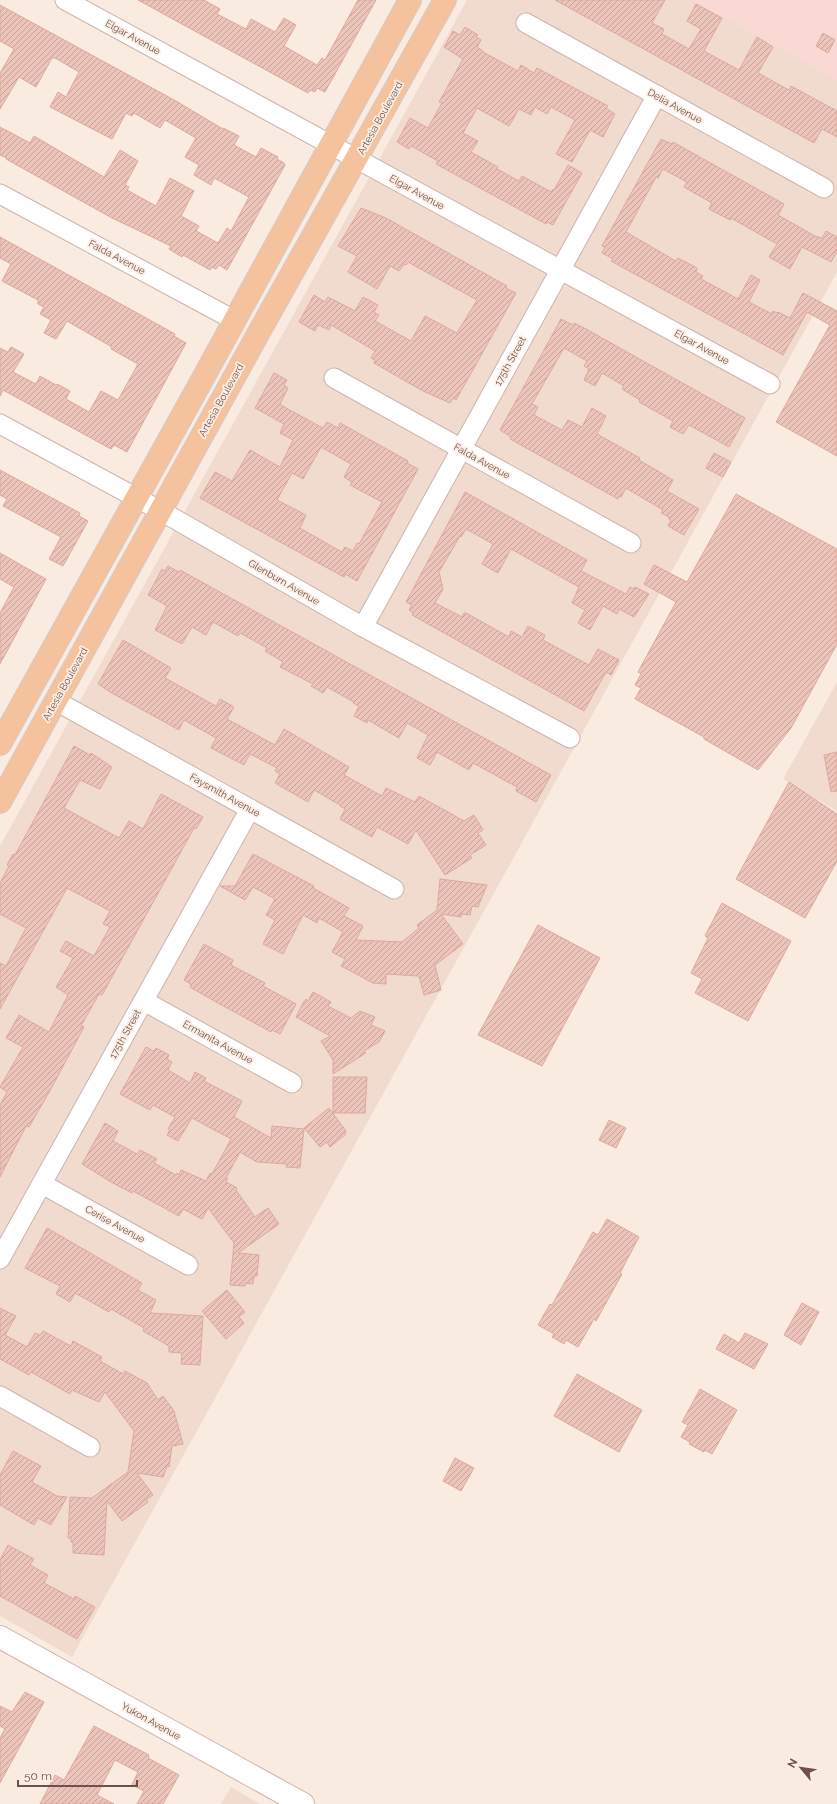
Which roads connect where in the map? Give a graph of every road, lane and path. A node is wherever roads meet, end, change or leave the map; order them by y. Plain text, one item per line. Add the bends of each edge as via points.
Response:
1 (65, 0) edge
2 (410, 0) edge
3 (445, 0) edge
4 (526, 23) dead end
5 (657, 95) junction
6 (330, 144) junction
7 (357, 159) junction
8 (824, 188) dead end
9 (0, 194) edge
10 (560, 270) junction
11 (234, 320) junction
12 (334, 378) dead end
13 (770, 384) dead end
14 (0, 424) edge
15 (461, 449) junction
16 (137, 498) junction
17 (161, 511) junction
18 (631, 543) dead end
19 (363, 627) junction
20 (56, 701) junction
21 (570, 738) dead end
22 (0, 744) edge
23 (0, 802) edge
24 (250, 809) junction
25 (394, 889) dead end
26 (144, 1001) junction
27 (292, 1083) dead end
28 (42, 1184) junction
29 (0, 1259) edge
30 (188, 1265) dead end
31 (0, 1396) edge
32 (90, 1447) dead end
33 (0, 1637) edge
34 (297, 1803) edge

1 - 6 street, Elgar Avenue
2 - 6 main road
3 - 7 main road, Artesia Boulevard
4 - 5 street, Delia Avenue
5 - 8 street, Delia Avenue
5 - 10 street, 175th Street
6 - 7 street, Elgar Avenue
6 - 11 main road
7 - 10 street, Elgar Avenue
7 - 17 main road, Artesia Boulevard
9 - 11 street, Falda Avenue
10 - 13 street, Elgar Avenue
10 - 15 street, 175th Street
11 - 16 main road
12 - 15 street, Falda Avenue
14 - 16 street, Glenburn Avenue
15 - 18 street, Falda Avenue
15 - 19 street, 175th Street
16 - 17 street, Glenburn Avenue
16 - 22 main road
17 - 19 street, Glenburn Avenue
17 - 20 main road, Artesia Boulevard
19 - 21 street, Glenburn Avenue
20 - 23 main road, Artesia Boulevard
20 - 24 street, Faysmith Avenue
24 - 25 street, Faysmith Avenue
24 - 26 street, 175th Street
26 - 27 street, Ermanita Avenue
26 - 28 street, 175th Street
28 - 29 street, 175th Street
28 - 30 street, Cerise Avenue
31 - 32 street
33 - 34 street, Yukon Avenue

